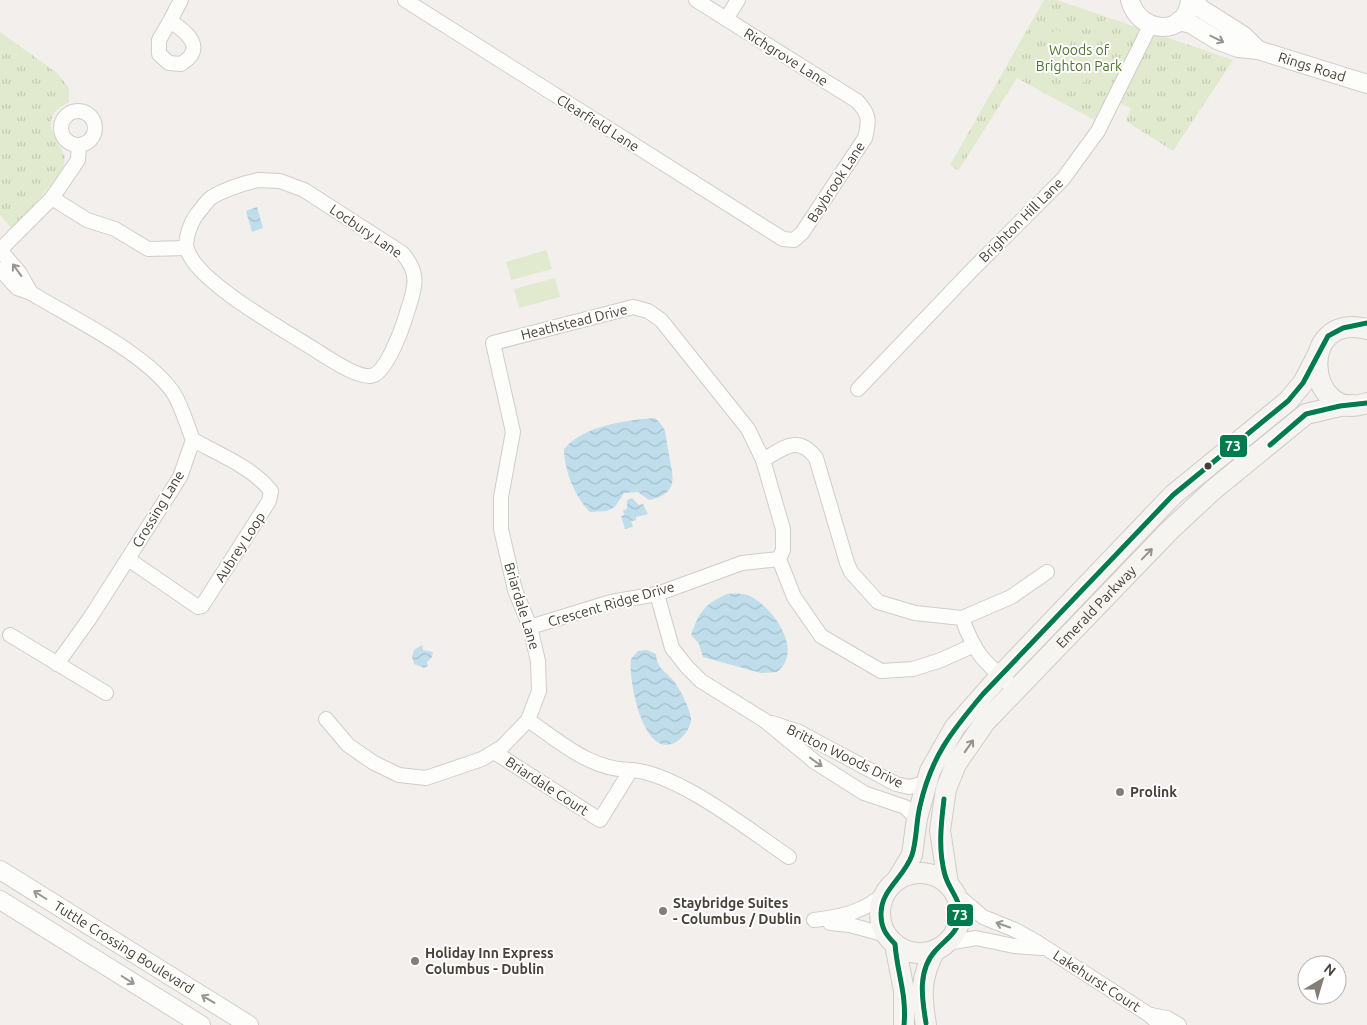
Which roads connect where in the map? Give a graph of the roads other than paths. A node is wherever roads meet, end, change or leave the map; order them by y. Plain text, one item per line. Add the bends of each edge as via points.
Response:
1 (182, 0) edge
2 (405, 0) edge
3 (696, 0) edge
4 (738, 0) edge
5 (1130, 0) edge
6 (1192, 0) edge
7 (726, 19) junction
8 (170, 21) dead end
9 (1179, 21) junction
10 (1150, 26) junction
11 (1258, 50) junction
12 (1367, 84) edge
13 (869, 120) joint
14 (79, 145) dead end
15 (52, 198) junction
16 (794, 240) joint
17 (186, 248) junction
18 (0, 250) edge
19 (0, 269) edge
20 (31, 293) junction
21 (1364, 326) edge
22 (1317, 356) junction
23 (858, 389) dead end
24 (1362, 405) edge
25 (193, 440) junction
26 (763, 460) junction
27 (508, 461) joint
28 (128, 559) junction
29 (779, 559) junction
30 (1047, 572) dead end
31 (657, 594) junction
32 (962, 618) junction
33 (530, 627) junction
34 (10, 635) dead end
35 (972, 646) junction
36 (57, 664) junction
37 (1000, 676) junction
38 (1015, 689) junction
39 (106, 693) dead end
40 (326, 718) dead end
41 (528, 720) junction
42 (764, 720) junction
43 (494, 752) junction
44 (631, 770) junction
45 (926, 783) junction
46 (917, 818) junction
47 (789, 856) dead end
48 (0, 870) edge
49 (891, 886) junction
50 (952, 889) junction
51 (0, 900) edge
52 (890, 940) junction
53 (941, 947) junction
54 (1046, 948) junction
55 (1148, 1014) junction
56 (201, 1025) edge
57 (249, 1025) edge
58 (904, 1025) edge
59 (926, 1025) edge
60 (1161, 1025) edge
61 (1179, 1025) edge

1 - 8 street
2 - 16 street, Clearfield Lane via 783,239
3 - 7 street, Richgrove Lane
4 - 7 street
5 - 10 street via 1136,16
6 - 9 street
6 - 11 street, Rings Road via 1244,36
7 - 13 street, Richgrove Lane via 857,102 865,109
9 - 10 street via 1165,27
9 -> 11 street, Rings Road via 1238,48
10 - 23 street, Brighton Hill Lane via 1098,131 1063,179
11 - 12 street, Rings Road
13 - 16 street, Baybrook Lane via 865,138 802,233
14 - 15 street via 78,160
15 - 17 street via 87,220 115,229 148,249
15 - 18 street
17 - 17 street, Locbury Lane via 193,262 226,291 324,355 366,376 380,370 396,342 416,279 412,264 402,253 304,190 280,181 258,180 232,186 210,199 192,221
20 -> 18 street via 19,272
19 - 20 street via 17,288
20 - 25 street via 155,371 174,395
21 - 22 main road, Emerald Parkway via 1335,332 1323,343
22 - 24 main road via 1318,379 1326,392 1337,401
22 - 37 main road, Emerald Parkway via 1303,383 1288,401 1173,495
38 -> 24 main road, Emerald Parkway via 1213,490 1306,414 1340,406
25 - 28 street, Crossing Lane via 180,477
25 - 28 street, Aubrey Loop via 265,483 271,491 269,501 202,606 198,607
26 - 27 street, Heathstead Drive via 748,429 681,343 660,320 648,311 633,307 493,343 512,432
26 - 29 street, Heathstead Drive via 783,529 783,550
26 - 32 street via 791,444 810,450 816,458 851,572 878,602 916,613
27 - 33 street, Briardale Lane via 501,497 501,529 515,590
28 - 36 street, Crossing Lane
29 - 31 street, Crescent Ridge Drive via 742,563
29 - 35 street via 794,597 821,636 881,671 913,669
30 - 32 street via 1011,597
31 - 33 street, Crescent Ridge Drive via 611,602
31 - 42 street, Britton Woods Drive via 672,648 686,667 721,695
32 - 35 street
33 - 41 street, Briardale Lane via 539,690
34 - 36 street
35 - 37 street
36 - 39 street
37 - 38 street
37 - 45 main road, Emerald Parkway via 955,727 936,756
50 -> 38 main road, Emerald Parkway via 940,830 946,789 956,764 985,722
40 - 43 street, Briardale Lane via 348,745 399,775 426,778
41 - 43 street, Briardale Lane
41 - 44 street via 596,764 613,770
42 - 45 street, Britton Woods Drive via 800,732 896,784 909,787
42 -> 46 street, Britton Woods Drive via 815,762 864,793 905,807
43 - 44 street, Briardale Court via 600,820
44 - 47 street via 657,775 684,788
45 - 46 main road, Emerald Parkway
46 - 49 main road, Emerald Parkway via 912,855
57 -> 48 street, Tuttle Crossing Boulevard
49 - 50 main road via 910,874 923,873 936,876
49 - 52 main road via 880,914
49 - 52 street via 873,904 848,915 814,920 850,925
50 - 53 main road via 960,907 960,920 955,933
54 -> 50 street, Lakehurst Court via 1015,930 983,918
51 -> 56 street, Tuttle Crossing Boulevard
52 - 53 main road via 914,953
52 - 58 main road via 904,990
53 - 54 street, Lakehurst Court via 976,938 1014,946
53 - 59 main road via 925,970 922,984
54 - 55 street, Lakehurst Court
55 - 60 street, Lakehurst Court
55 - 61 street, Lakehurst Court via 1167,1018

